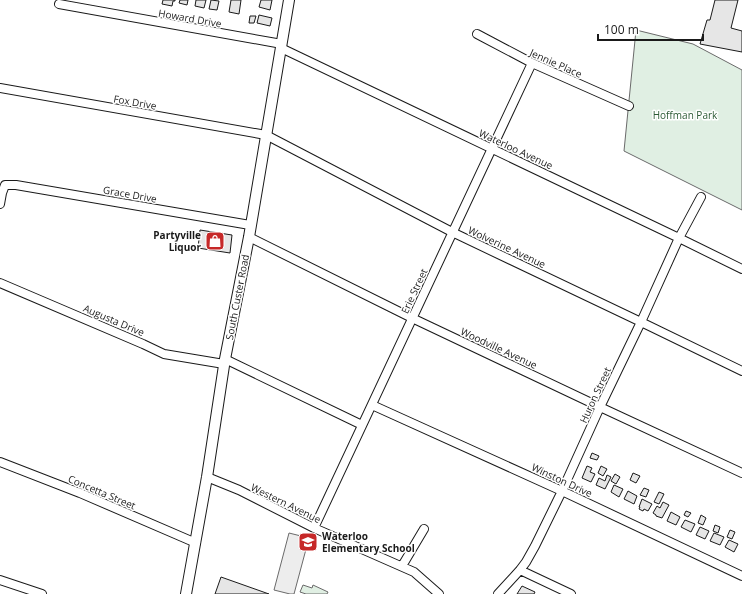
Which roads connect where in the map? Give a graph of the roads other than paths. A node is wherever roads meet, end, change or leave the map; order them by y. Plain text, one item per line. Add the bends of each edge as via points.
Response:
1 (289, 0) edge
2 (59, 4) dead end
3 (477, 34) dead end
4 (282, 46) junction
5 (532, 63) junction
6 (0, 88) edge
7 (629, 106) dead end
8 (266, 135) junction
9 (492, 149) junction
10 (700, 197) dead end
11 (0, 204) edge
12 (250, 225) junction
13 (452, 232) junction
14 (249, 237) junction
15 (679, 238) junction
16 (742, 269) edge
17 (0, 283) edge
18 (412, 318) junction
19 (641, 322) junction
20 (224, 362) junction
21 (742, 371) edge
22 (372, 405) junction
23 (600, 407) junction
24 (362, 425) junction
25 (0, 462) edge
26 (742, 473) edge
27 (207, 477) junction
28 (562, 491) junction
29 (314, 528) junction
30 (424, 529) dead end
31 (196, 543) junction
32 (402, 566) junction
33 (520, 570) junction
34 (742, 576) edge
35 (0, 580) edge
36 (42, 594) edge
37 (186, 594) edge
38 (439, 594) edge
39 (498, 594) edge
40 (571, 594) edge

1 - 4 main road, South Custer Road
2 - 4 street, Howard Drive
3 - 5 street, Jennie Place
4 - 8 main road, South Custer Road
4 - 9 street, Waterloo Avenue
5 - 7 street, Jennie Place
5 - 9 street, Erie Street
6 - 8 street, Fox Drive
8 - 12 main road, South Custer Road
8 - 13 street, Wolverine Avenue
9 - 13 street, Erie Street
9 - 15 street, Waterloo Avenue
10 - 15 street, Huron Street
11 - 12 street, Grace Drive via 5,185 16,185
12 - 14 main road, South Custer Road
13 - 18 street, Erie Street
13 - 19 street, Wolverine Avenue
14 - 18 street, Woodville Avenue
14 - 20 main road, South Custer Road
15 - 16 street, Waterloo Avenue
15 - 19 street, Huron Street
17 - 20 street, Augusta Drive via 164,354
18 - 22 street, Erie Street
18 - 23 street, Woodville Avenue
19 - 21 street, Wolverine Avenue
19 - 23 street, Huron Street
20 - 24 street
20 - 27 main road, South Custer Road
22 - 24 street, Erie Street
22 - 28 street, Winston Drive
23 - 26 street, Woodville Avenue
23 - 28 street, Huron Street
24 - 29 street, Erie Street
25 - 31 street, Concetta Street
27 - 29 street, Western Avenue via 239,490
27 - 31 main road, South Custer Road
28 - 33 street, Huron Street
28 - 34 street, Winston Drive
29 - 32 street, Western Avenue
30 - 32 street
31 - 37 main road, South Custer Road
32 - 38 street, Western Avenue via 418,575
33 - 39 street, Huron Street
33 - 40 street
35 - 36 street

